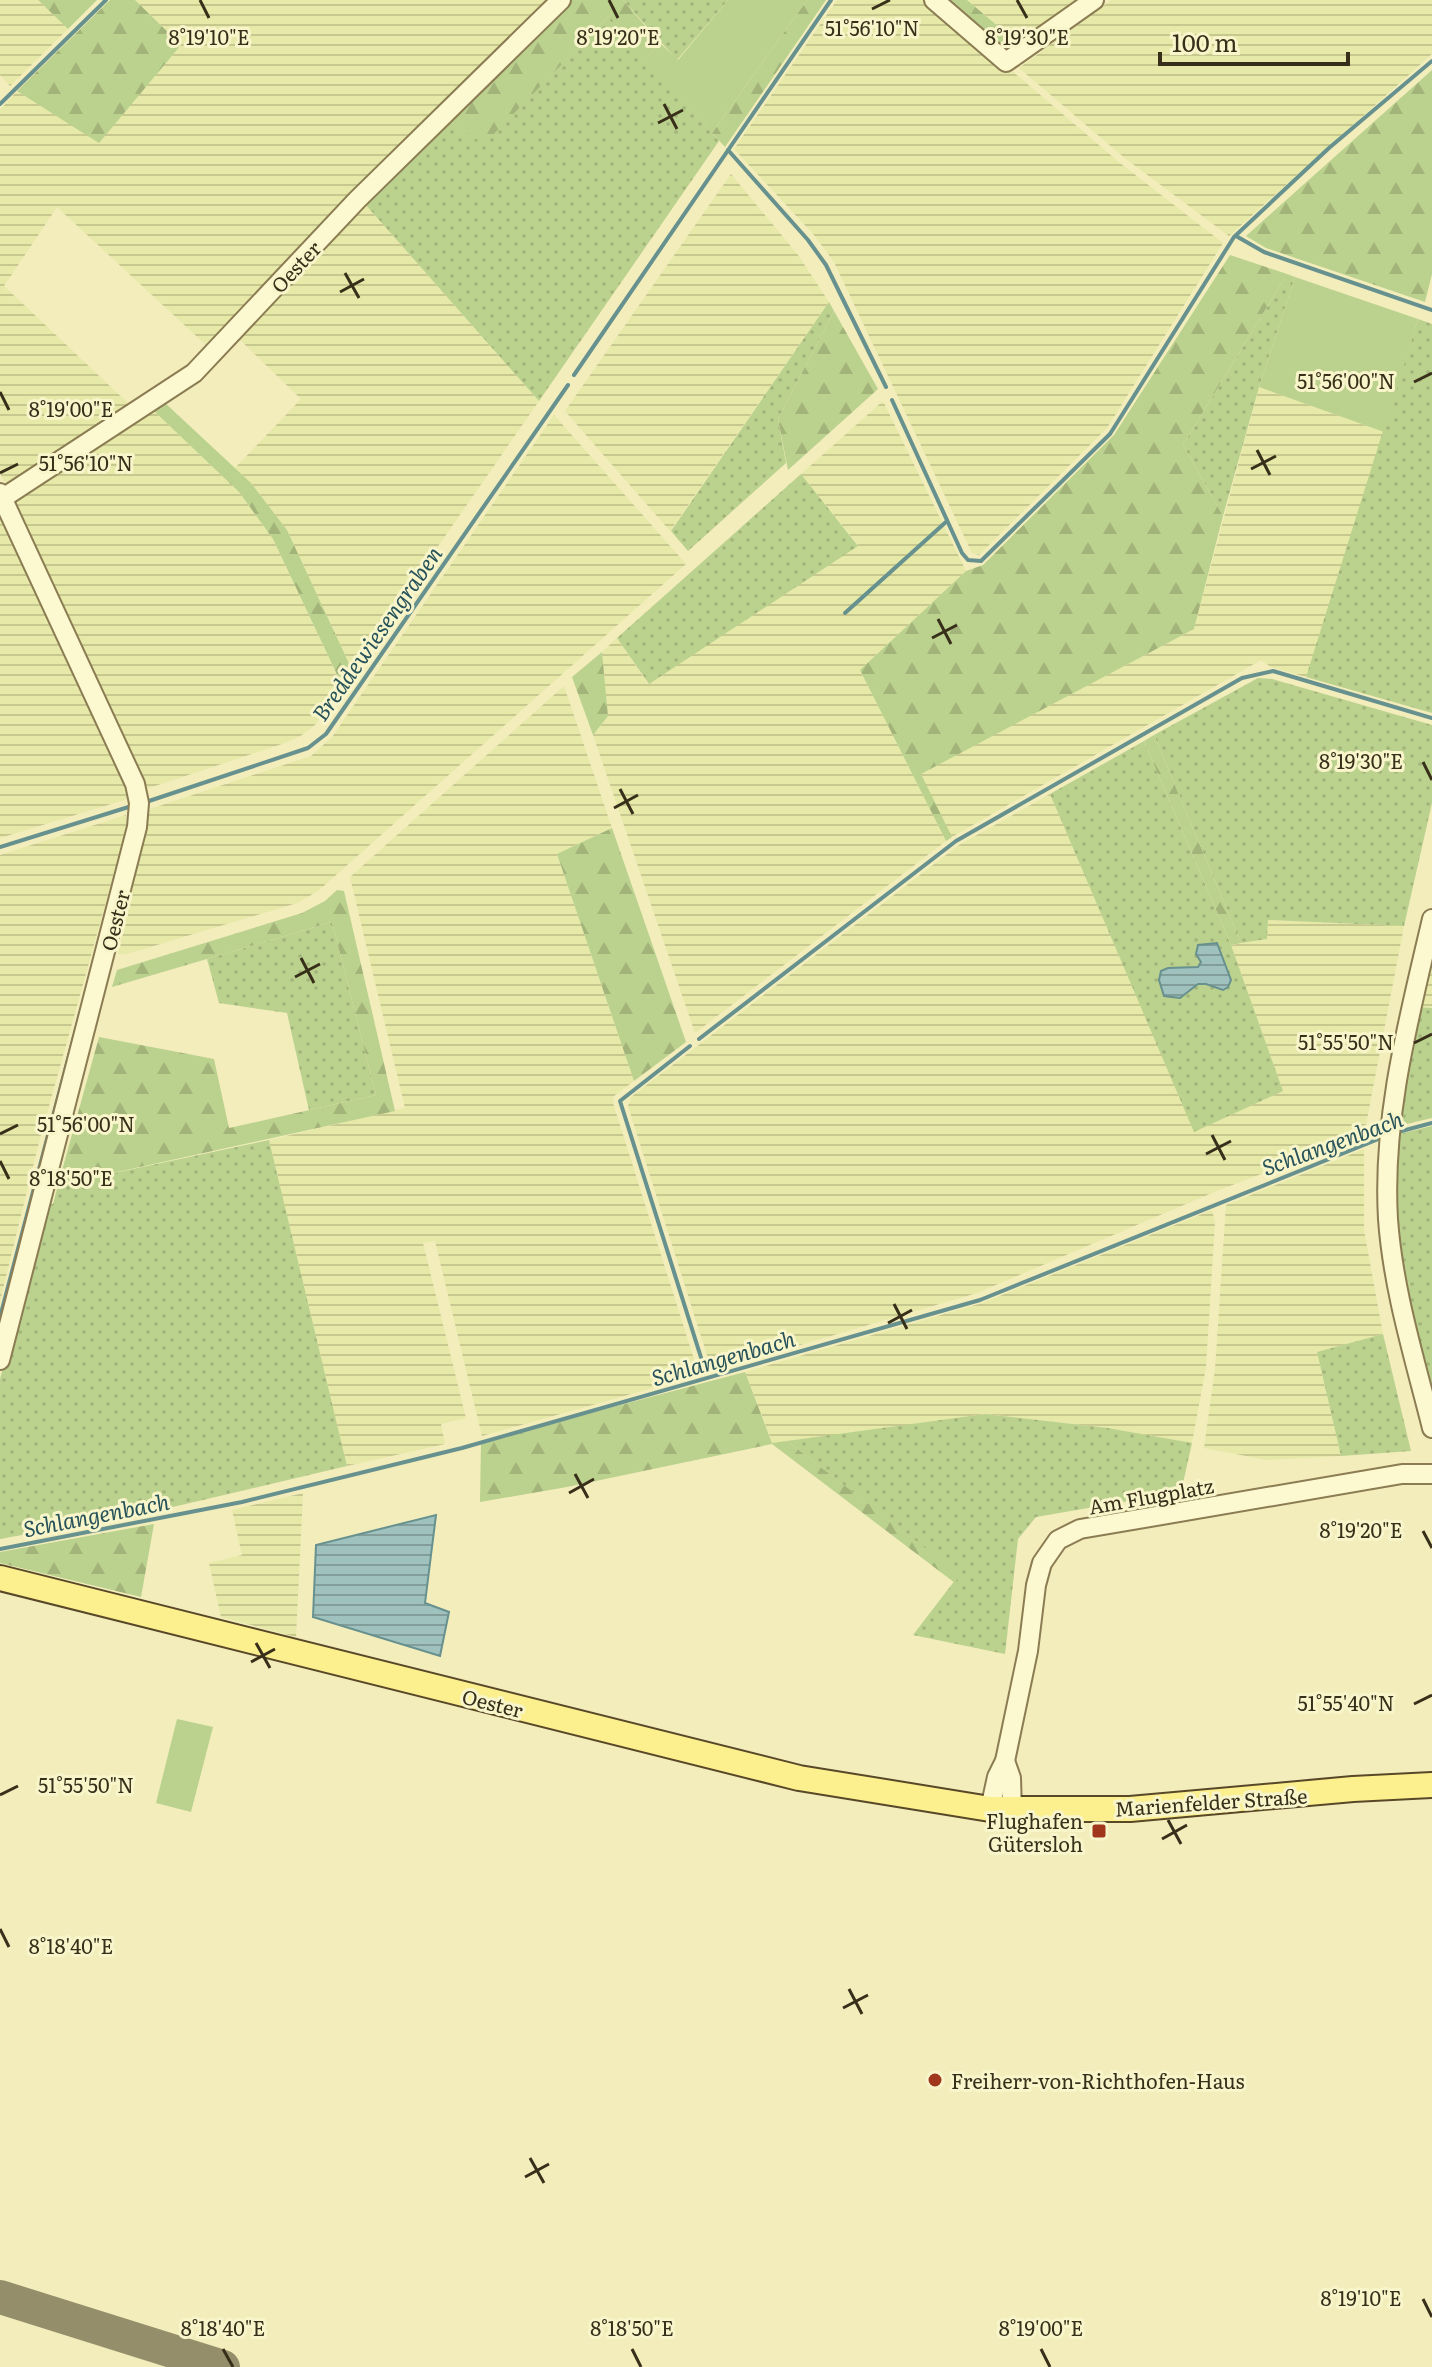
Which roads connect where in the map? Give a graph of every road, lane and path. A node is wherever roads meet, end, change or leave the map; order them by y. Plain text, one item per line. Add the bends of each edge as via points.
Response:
1 (561, 0) edge
2 (934, 0) edge
3 (1094, 0) edge
4 (1, 495) edge
5 (1432, 919) edge
6 (0, 1360) edge
7 (1432, 1428) edge
8 (1432, 1474) edge
9 (0, 1578) edge
10 (1432, 1785) edge
11 (1001, 1810) junction

1 - 4 street, Oester via 357,200 194,373
2 - 3 street via 1006,62
4 - 6 street, Oester via 135,784 139,803
5 - 7 street via 1390,1123 1388,1219
8 - 11 street, Am Flugplatz via 1402,1474 1080,1529 1058,1540 1042,1563 1036,1585 1005,1761 1011,1778
9 - 11 main road, Oester via 799,1778
10 - 11 main road, Marienfelder Straße via 1130,1809

